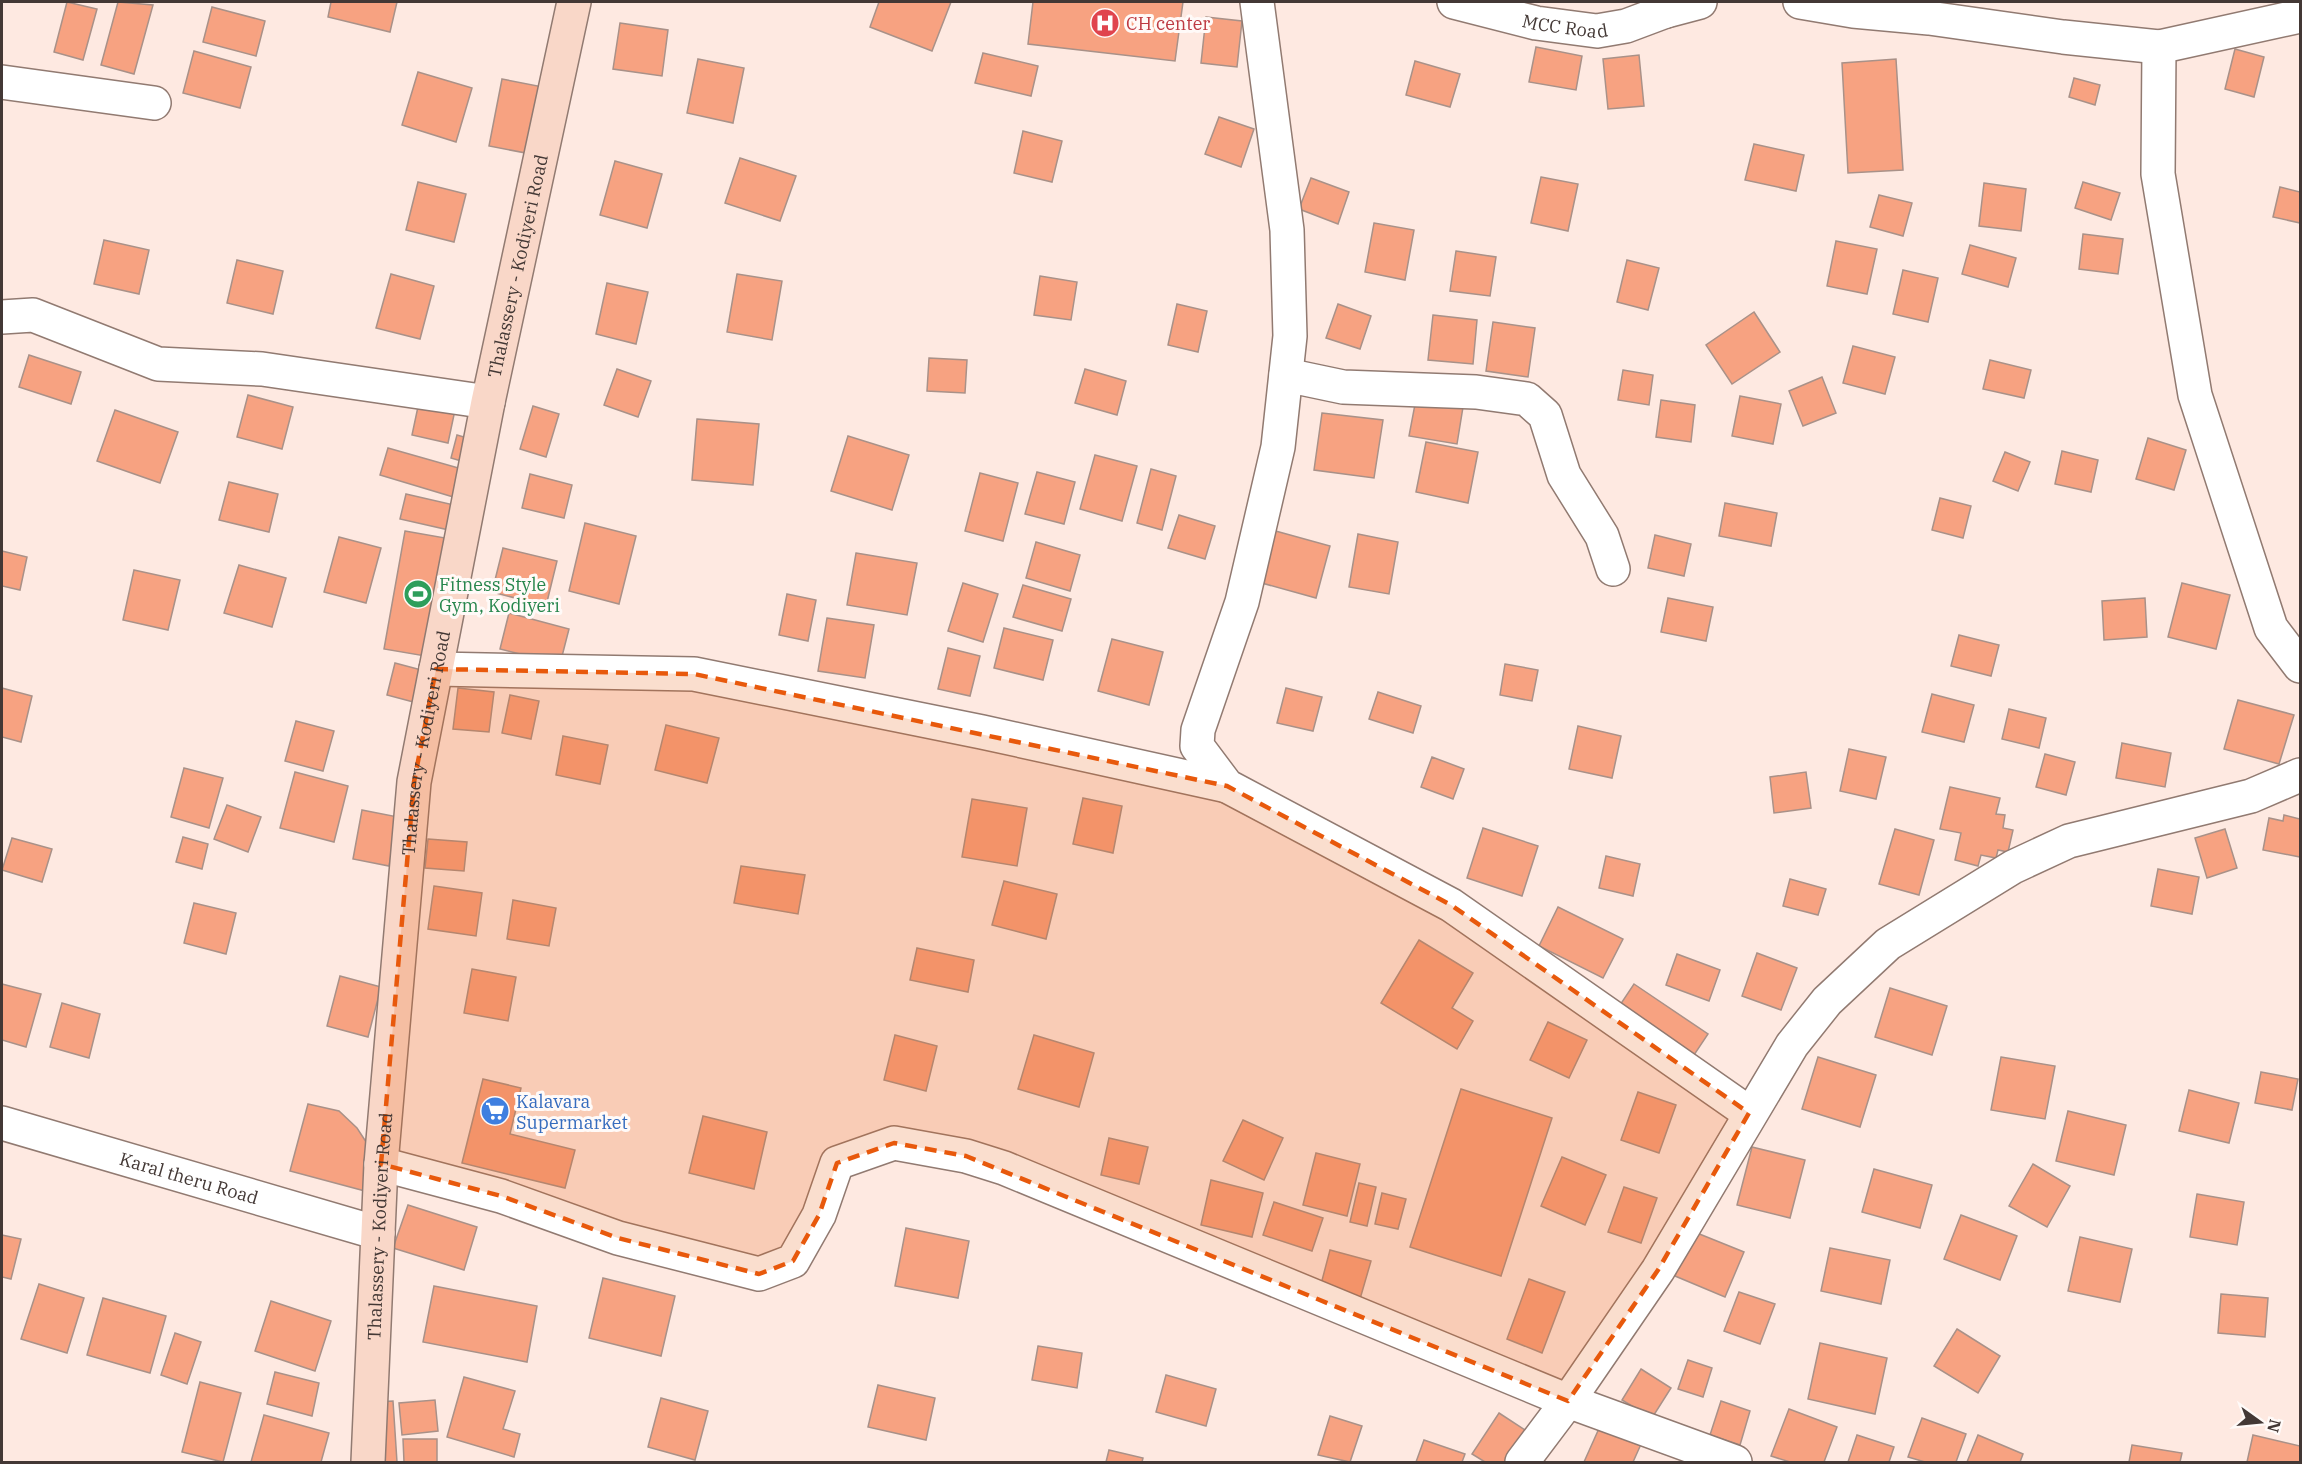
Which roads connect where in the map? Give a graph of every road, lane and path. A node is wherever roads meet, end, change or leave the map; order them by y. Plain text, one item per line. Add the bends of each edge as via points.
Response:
1 (574, 2) edge
2 (1257, 2) edge
3 (1454, 2) edge
4 (1700, 2) edge
5 (1800, 2) edge
6 (1667, 6) edge
7 (1547, 13) edge
8 (2301, 16) edge
9 (2159, 47) junction
10 (2, 82) edge
11 (154, 103) dead end
12 (2, 317) edge
13 (1286, 375) junction
14 (488, 402) junction
15 (1613, 569) dead end
16 (2301, 666) edge
17 (436, 669) junction
18 (2301, 775) edge
19 (1227, 786) junction
20 (1749, 1113) junction
21 (2, 1124) edge
22 (381, 1164) junction
23 (378, 1233) junction
24 (1568, 1401) junction
25 (368, 1462) edge
26 (1522, 1462) edge
27 (1735, 1462) edge

1 - 14 main road, Thalassery - Kodiyeri Road
2 - 13 street via 1287,230 1290,336
3 - 7 street, MCC Road
4 - 6 street, MCC Road
5 - 9 street
6 - 7 street, MCC Road via 1626,26 1597,31
8 - 9 street
9 - 16 street via 2158,174 2195,395 2271,628
10 - 11 street
12 - 14 street via 33,315 158,364 262,369
13 - 15 street via 1343,387 1476,392 1527,399 1545,415 1564,475 1602,536
13 - 19 street via 1278,447 1242,602 1198,730 1197,746
14 - 17 main road, Thalassery - Kodiyeri Road
17 - 19 street via 694,674
17 - 22 main road, Thalassery - Kodiyeri Road via 414,782
18 - 20 street via 2252,796 2069,841 2013,867 1888,944 1827,1001 1792,1045
19 - 20 street via 1451,905
20 - 24 street via 1658,1270
21 - 23 street, Karal theru Road
22 - 23 main road, Thalassery - Kodiyeri Road
22 - 24 street via 501,1196 618,1238 759,1274 793,1261 819,1215 837,1163 894,1143 966,1156 1004,1168
23 - 25 main road, Thalassery - Kodiyeri Road
24 - 26 street
24 - 27 street

